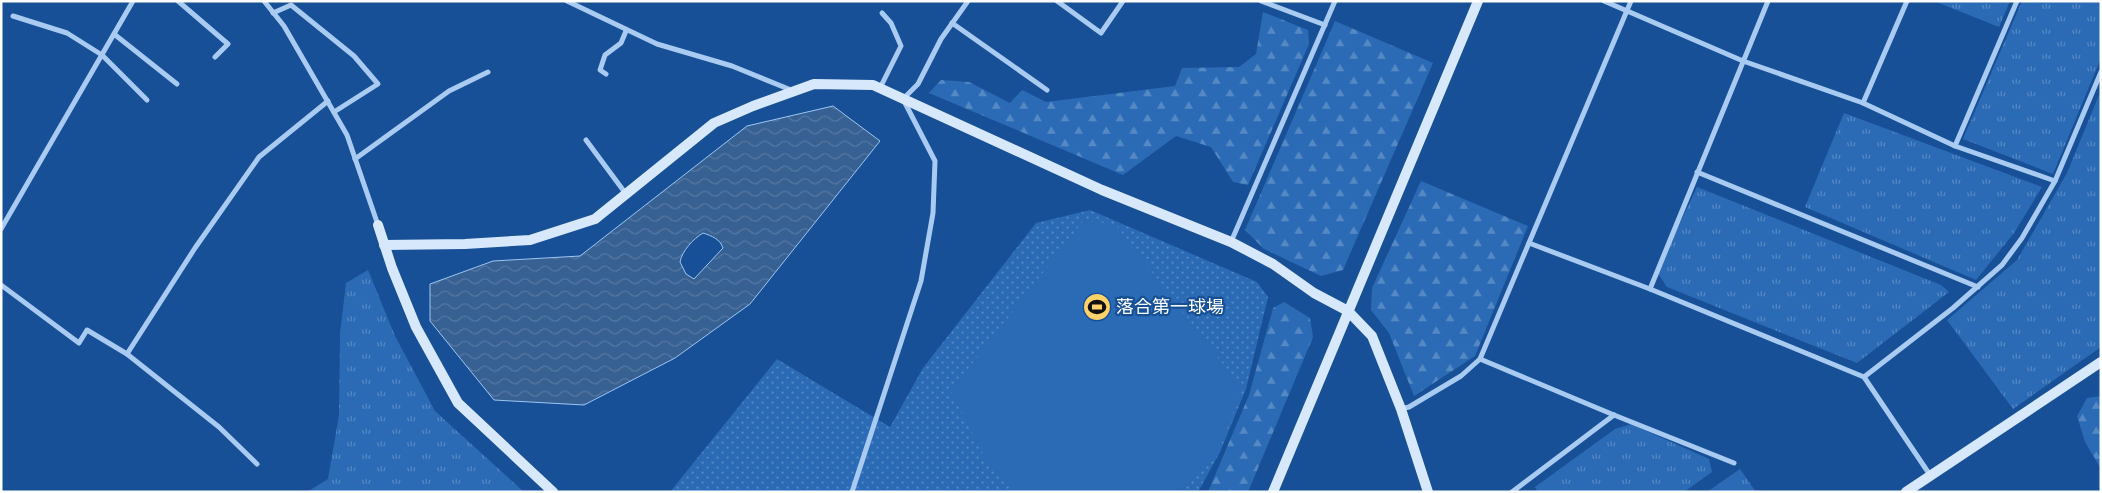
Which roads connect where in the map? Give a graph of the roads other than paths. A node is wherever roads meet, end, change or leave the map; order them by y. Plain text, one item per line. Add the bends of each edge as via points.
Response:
1 (133, 1) edge
2 (178, 1) edge
3 (264, 1) edge
4 (567, 1) edge
5 (968, 1) edge
6 (1058, 1) edge
7 (1123, 1) edge
8 (1260, 1) edge
9 (1335, 1) edge
10 (1478, 1) edge
11 (1604, 1) edge
12 (1631, 1) edge
13 (1768, 1) edge
14 (1907, 1) edge
15 (2017, 1) edge
16 (1627, 11) junction
17 (273, 13) junction
18 (882, 13) dead end
19 (13, 16) dead end
20 (952, 23) junction
21 (1326, 25) junction
22 (626, 31) junction
23 (114, 34) junction
24 (102, 56) junction
25 (215, 57) dead end
26 (1743, 61) junction
27 (488, 72) dead end
28 (2101, 72) edge
29 (606, 74) dead end
30 (177, 84) dead end
31 (880, 88) junction
32 (1047, 90) dead end
33 (795, 92) junction
34 (903, 99) junction
35 (147, 100) dead end
36 (328, 101) junction
37 (1863, 103) junction
38 (334, 112) junction
39 (586, 140) dead end
40 (1955, 146) junction
41 (355, 158) junction
42 (1697, 172) junction
43 (2055, 181) junction
44 (626, 195) junction
45 (378, 225) joint
46 (1, 228) edge
47 (1231, 242) junction
48 (1529, 243) junction
49 (384, 245) junction
50 (1, 285) edge
51 (1978, 288) junction
52 (1650, 289) junction
53 (1348, 311) junction
54 (127, 354) junction
55 (1480, 359) junction
56 (2101, 362) edge
57 (1864, 377) junction
58 (1401, 409) junction
59 (1614, 415) junction
60 (1734, 462) dead end
61 (257, 464) dead end
62 (1930, 474) junction
63 (553, 492) edge
64 (852, 492) edge
65 (1274, 492) edge
66 (1428, 492) edge
67 (1512, 492) edge
68 (1906, 492) edge

1 - 23 street
2 - 25 street via 228,44
3 - 17 street
4 - 22 street
5 - 20 street
6 - 7 street via 1101,33
8 - 21 street
9 - 21 street
10 - 53 street
11 - 16 street
12 - 16 street
13 - 26 street
14 - 37 street
15 - 40 street
16 - 26 street
16 - 48 street
17 - 36 street
17 - 38 street via 291,5 354,56 378,84
18 - 31 street via 901,46
19 - 24 street via 67,33
20 - 32 street
20 - 34 street via 918,84
21 - 47 street
22 - 29 street via 621,43 605,55 600,70
22 - 33 street via 657,44 732,66
23 - 24 street
23 - 30 street
24 - 35 street
24 - 46 street
26 - 37 street
26 - 42 street
27 - 41 street via 450,91
28 - 43 street
31 - 33 street via 873,85 814,84
31 - 34 street
33 - 44 street via 714,123
34 - 47 street via 1102,190
34 - 64 street via 935,161 932,221 922,281
36 - 38 street
36 - 54 street via 259,158 195,248
37 - 40 street
38 - 41 street
39 - 44 street
40 - 43 street
41 - 45 street
42 - 51 street
42 - 52 street
43 - 51 street via 2022,238 2002,265
44 - 49 street via 595,219 530,240
45 - 49 street
47 - 53 street
48 - 52 street
48 - 55 street
49 - 63 street via 416,327 458,403
50 - 54 street via 80,343 87,330
51 - 57 street
52 - 57 street
53 - 58 street via 1372,336
53 - 65 street
54 - 61 street via 219,427
55 - 58 street via 1461,376
55 - 59 street
56 - 62 street
57 - 62 street
58 - 66 street
59 - 60 street
59 - 67 street
62 - 68 street

